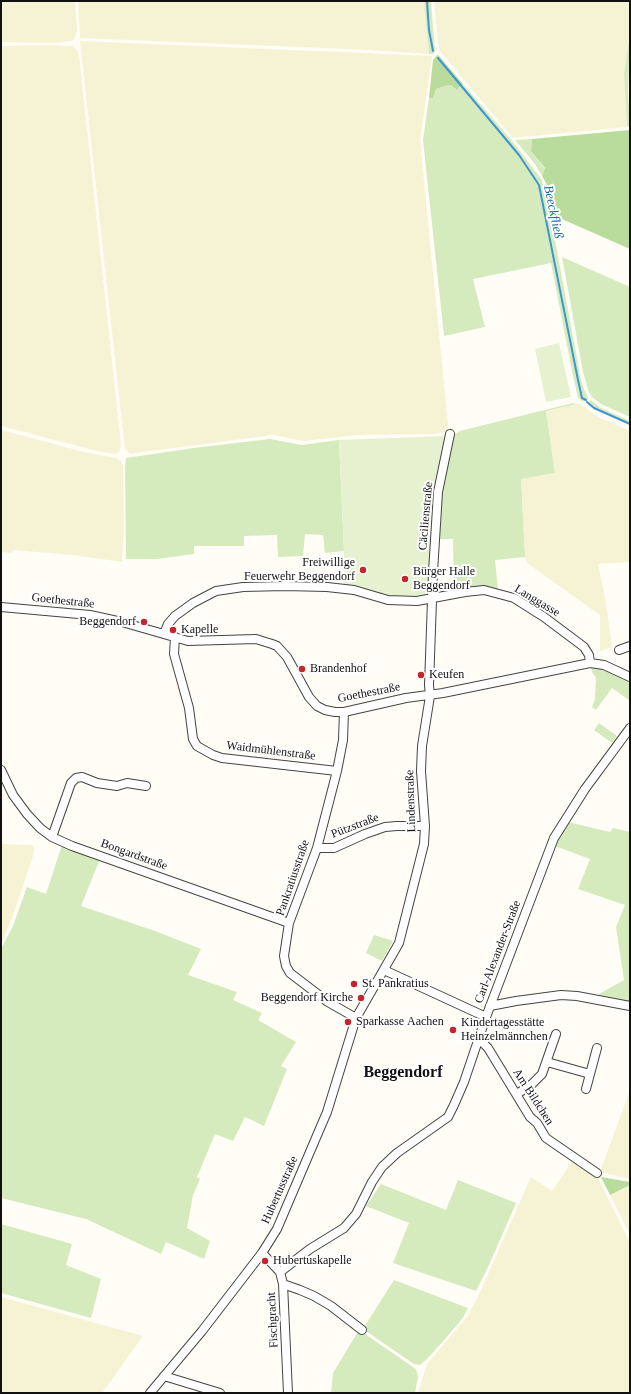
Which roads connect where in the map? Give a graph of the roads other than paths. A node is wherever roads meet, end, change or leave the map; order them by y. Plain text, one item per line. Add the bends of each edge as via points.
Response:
1 (450, 434) dead end
2 (433, 599) junction
3 (1, 607) edge
4 (164, 634) junction
5 (175, 637) junction
6 (630, 646) edge
7 (619, 650) dead end
8 (590, 663) junction
9 (630, 677) edge
10 (430, 696) junction
11 (344, 712) junction
12 (630, 728) edge
13 (1, 770) edge
14 (337, 772) junction
15 (146, 786) dead end
16 (425, 826) junction
17 (52, 837) junction
18 (317, 848) junction
19 (290, 923) junction
20 (384, 970) junction
21 (490, 1006) junction
22 (630, 1006) edge
23 (486, 1017) junction
24 (356, 1018) junction
25 (556, 1034) dead end
26 (478, 1038) junction
27 (597, 1048) dead end
28 (547, 1062) junction
29 (590, 1074) junction
30 (586, 1089) dead end
31 (517, 1094) junction
32 (597, 1173) dead end
33 (262, 1253) junction
34 (280, 1272) junction
35 (283, 1284) junction
36 (362, 1330) dead end
37 (164, 1376) junction
38 (150, 1393) edge
39 (220, 1393) edge
40 (288, 1393) edge

1 - 2 street, Cäcilienstraße via 438,492
2 - 4 street, Langgasse via 417,602 388,600 354,590 327,587 243,587 216,591 193,603 175,616
2 - 8 street, Langgasse via 484,590 514,598 576,640 589,656
2 - 10 street, Cäcilienstraße
3 - 4 street, Goethestraße via 90,615
4 - 5 street, Goethestraße
5 - 11 street, Goethestraße via 188,641 256,640 277,646 287,657 309,697 317,706 325,710
5 - 14 street, Waidmühlenstraße via 174,654 189,708 193,739 197,746 222,758
6 - 7 street
8 - 9 street, Goethestraße via 604,665
8 - 10 street, Goethestraße
10 - 11 street, Goethestraße via 376,704
10 - 16 street, Lindenstraße via 424,726 421,771
11 - 14 street, Pankratiusstraße via 344,740
12 - 21 street, Carl-Alexander-Straße via 584,789 554,838
13 - 17 street, Bongardstraße via 13,795 27,814
14 - 18 street, Pankratiusstraße
15 - 17 street via 127,783 117,786 97,783 82,777 76,778 71,783
16 - 18 street, Pützstraße via 385,827 334,848
16 - 20 street, Lindenstraße via 424,844 399,943
17 - 19 street, Bongardstraße
18 - 19 street, Pankratiusstraße
19 - 24 street, Pankratiusstraße via 284,956 290,973 328,1002
20 - 23 street
20 - 24 street, Hubertusstraße
21 - 22 street via 561,995
21 - 23 street, Carl-Alexander-Straße
23 - 26 street, Carl-Alexander-Straße
24 - 33 street, Hubertusstraße via 327,1112 277,1229
25 - 28 street
26 - 31 street, Am Bildchen via 488,1048
26 - 34 street, Carl-Alexander-Straße via 464,1082 448,1117 397,1153 382,1167 356,1214 344,1228
27 - 29 street
28 - 29 street
28 - 31 street via 538,1079
29 - 30 street
31 - 32 street, Am Bildchen via 546,1138
33 - 34 street, Fischgracht
33 - 37 street, Hubertusstraße
34 - 35 street, Fischgracht
35 - 36 street via 314,1296
35 - 40 street, Fischgracht
37 - 38 street, Hubertusstraße
37 - 39 street

